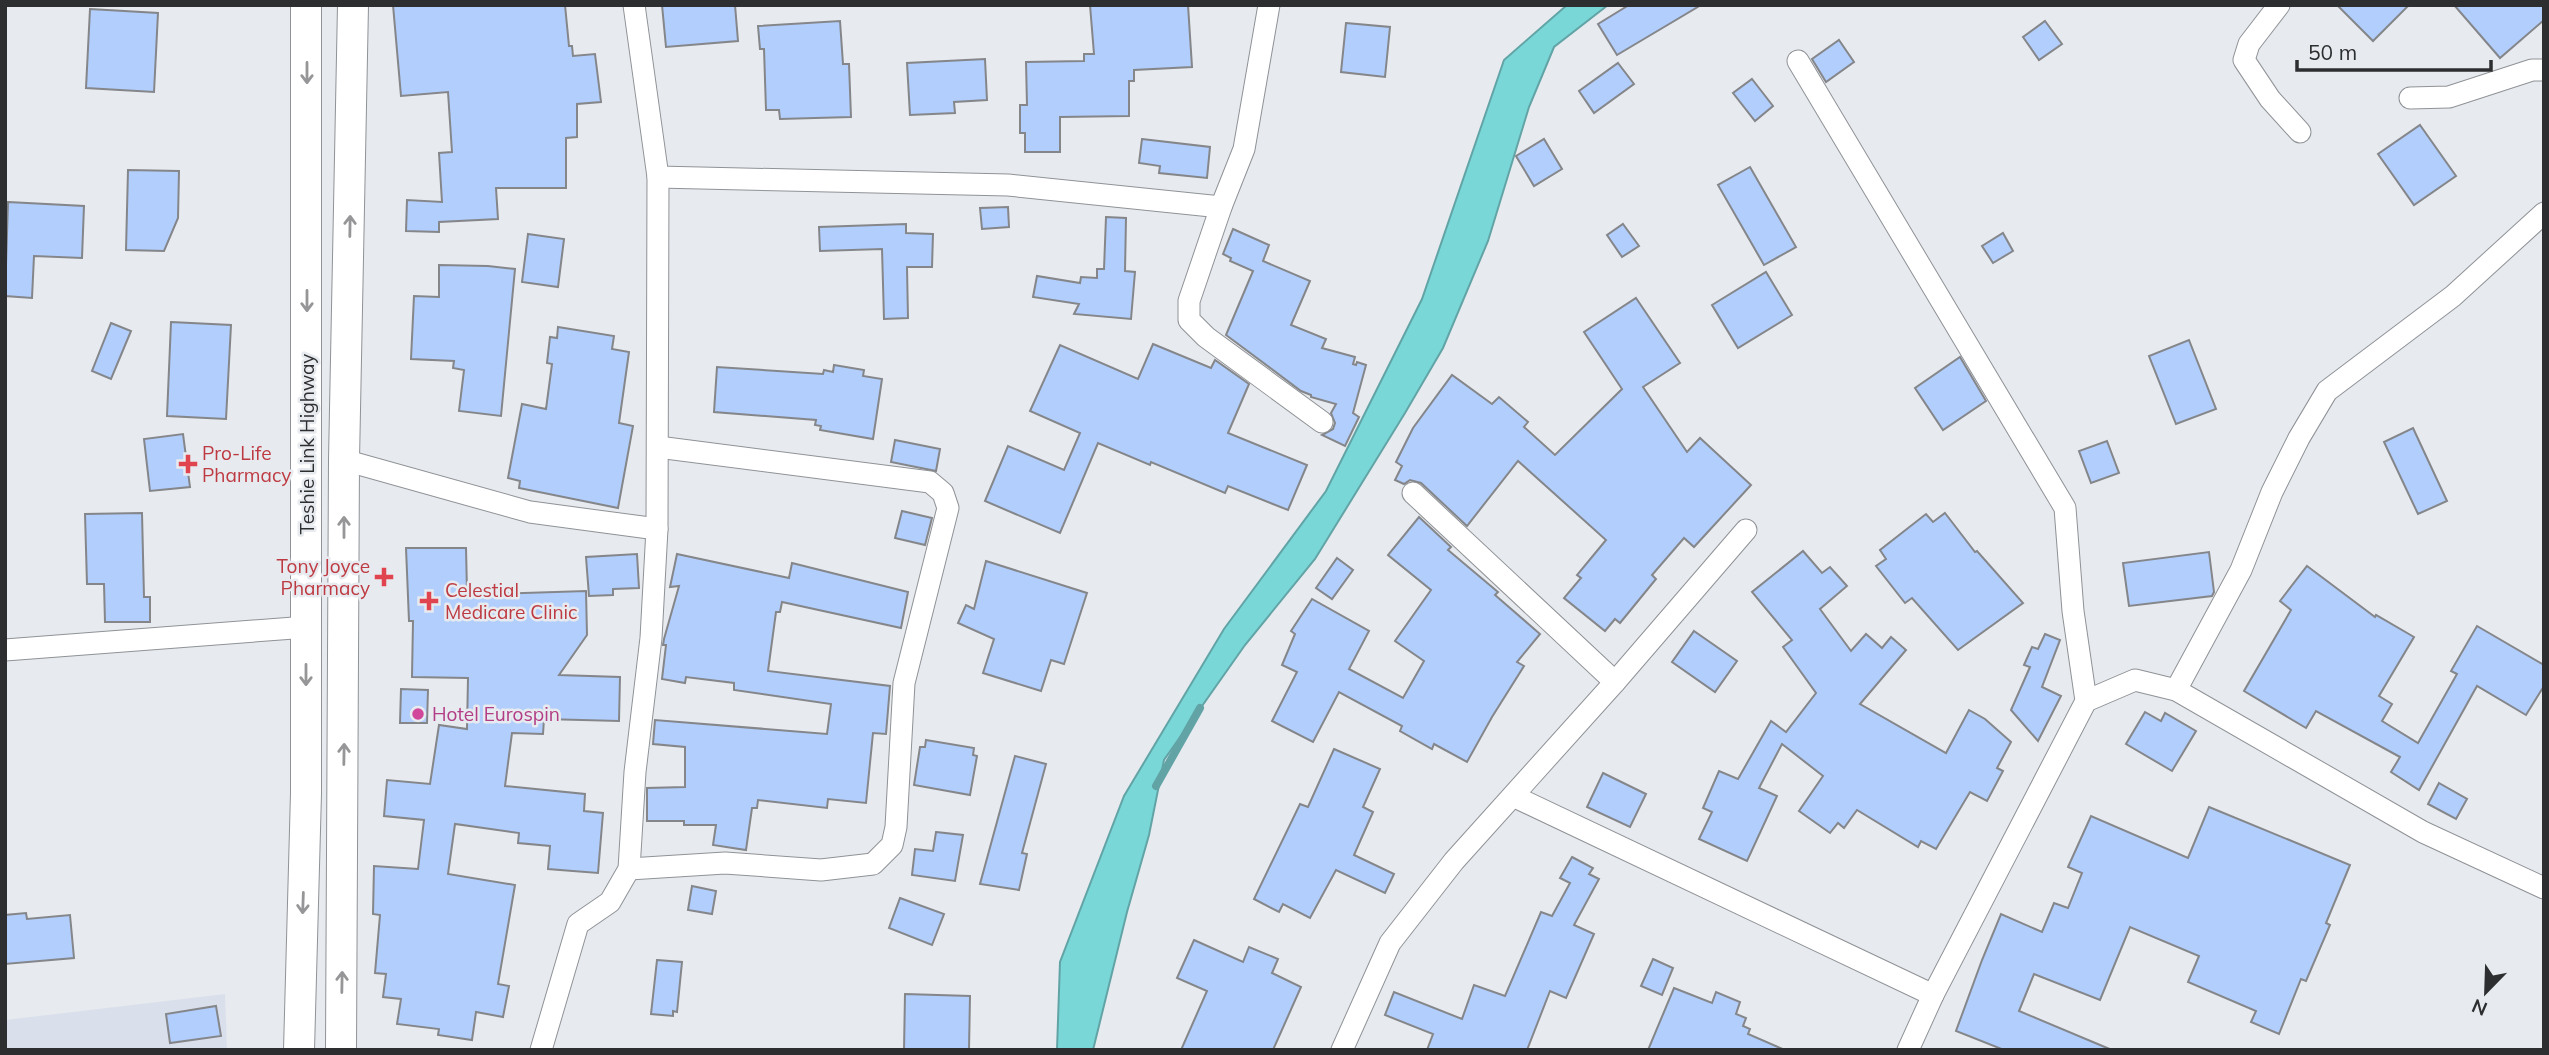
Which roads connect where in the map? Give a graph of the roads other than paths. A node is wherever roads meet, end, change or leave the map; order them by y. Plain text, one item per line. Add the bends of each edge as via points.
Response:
1 (306, 5) edge
2 (352, 5) edge
3 (634, 5) edge
4 (1269, 5) edge
5 (2279, 5) edge
6 (1798, 61) dead end
7 (2544, 71) edge
8 (2410, 98) dead end
9 (2300, 132) dead end
10 (658, 177) junction
11 (1221, 207) junction
12 (2544, 213) edge
13 (1322, 422) dead end
14 (658, 447) junction
15 (344, 460) junction
16 (1413, 494) dead end
17 (657, 529) junction
18 (1746, 530) dead end
19 (307, 626) junction
20 (5, 649) edge
21 (1615, 682) junction
22 (2176, 690) junction
23 (2086, 701) junction
24 (1513, 796) junction
25 (629, 869) junction
26 (2544, 888) edge
27 (1933, 995) junction
28 (299, 1050) edge
29 (341, 1050) edge
30 (541, 1050) edge
31 (1342, 1050) edge
32 (1908, 1050) edge

1 -> 19 main road, Teshie Link Highway
15 -> 2 main road, Teshie Link Highway
3 - 10 street
4 - 11 street via 1244,149
5 - 9 street via 2249,44 2244,60
6 - 23 street via 2065,508
7 - 8 street via 2532,70 2449,97
10 - 11 street via 1008,185
10 - 14 street
11 - 13 street via 1189,301 1189,320
12 - 22 street via 2453,296 2327,391 2272,492 2241,570
14 - 17 street
14 - 25 street via 930,482 943,493 948,508 904,683 892,845 873,864 821,870 726,863
15 - 17 street via 530,513
29 -> 15 main road, Teshie Link Highway
16 - 21 street
17 - 25 street
18 - 21 street
19 - 20 street
19 -> 28 main road, Teshie Link Highway
21 - 24 street
22 - 23 street via 2135,680
22 - 26 street via 2423,832
23 - 27 street
24 - 27 street
24 - 31 street via 1454,861 1390,943
25 - 30 street via 610,902 578,925
27 - 32 street

